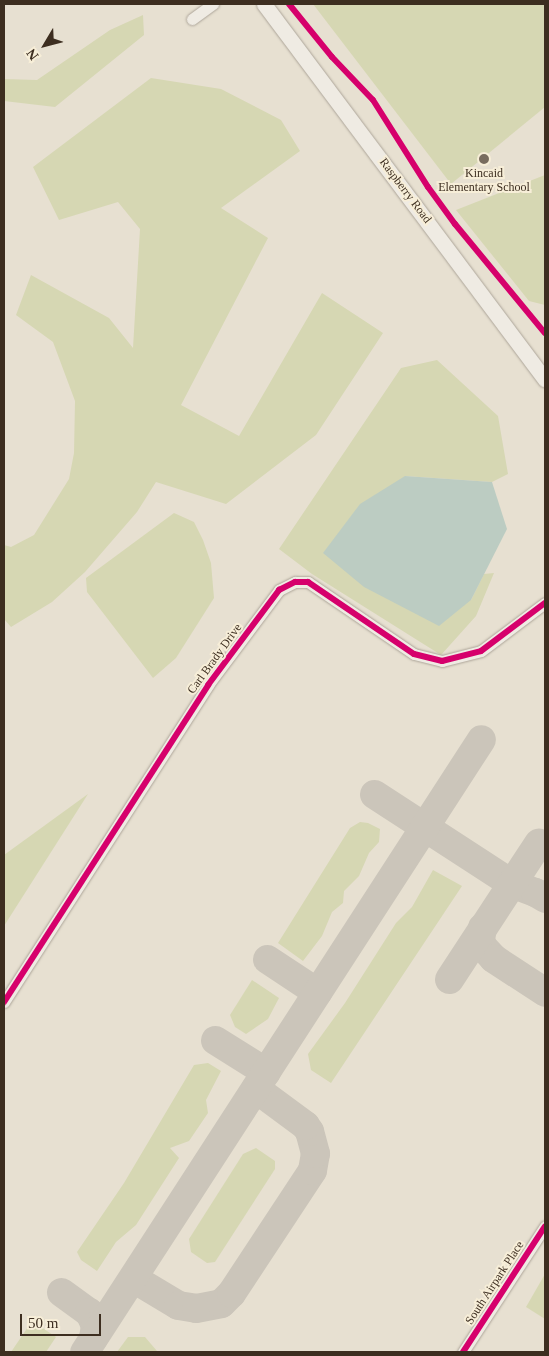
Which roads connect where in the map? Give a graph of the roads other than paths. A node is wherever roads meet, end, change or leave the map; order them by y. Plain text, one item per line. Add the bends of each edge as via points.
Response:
1 (213, 4) edge
2 (264, 4) edge
3 (192, 19) dead end
4 (498, 315) junction
5 (545, 367) edge
6 (545, 379) edge
7 (545, 603) edge
8 (4, 1002) edge
9 (545, 1226) edge
10 (463, 1352) edge

1 - 3 street
2 - 4 main road, Raspberry Road
4 - 5 main road
4 - 6 main road, Raspberry Road
7 - 8 street, Carl Brady Drive via 481,651 442,661 414,654 308,582 295,582 279,590 208,686
9 - 10 street, South Airpark Place

